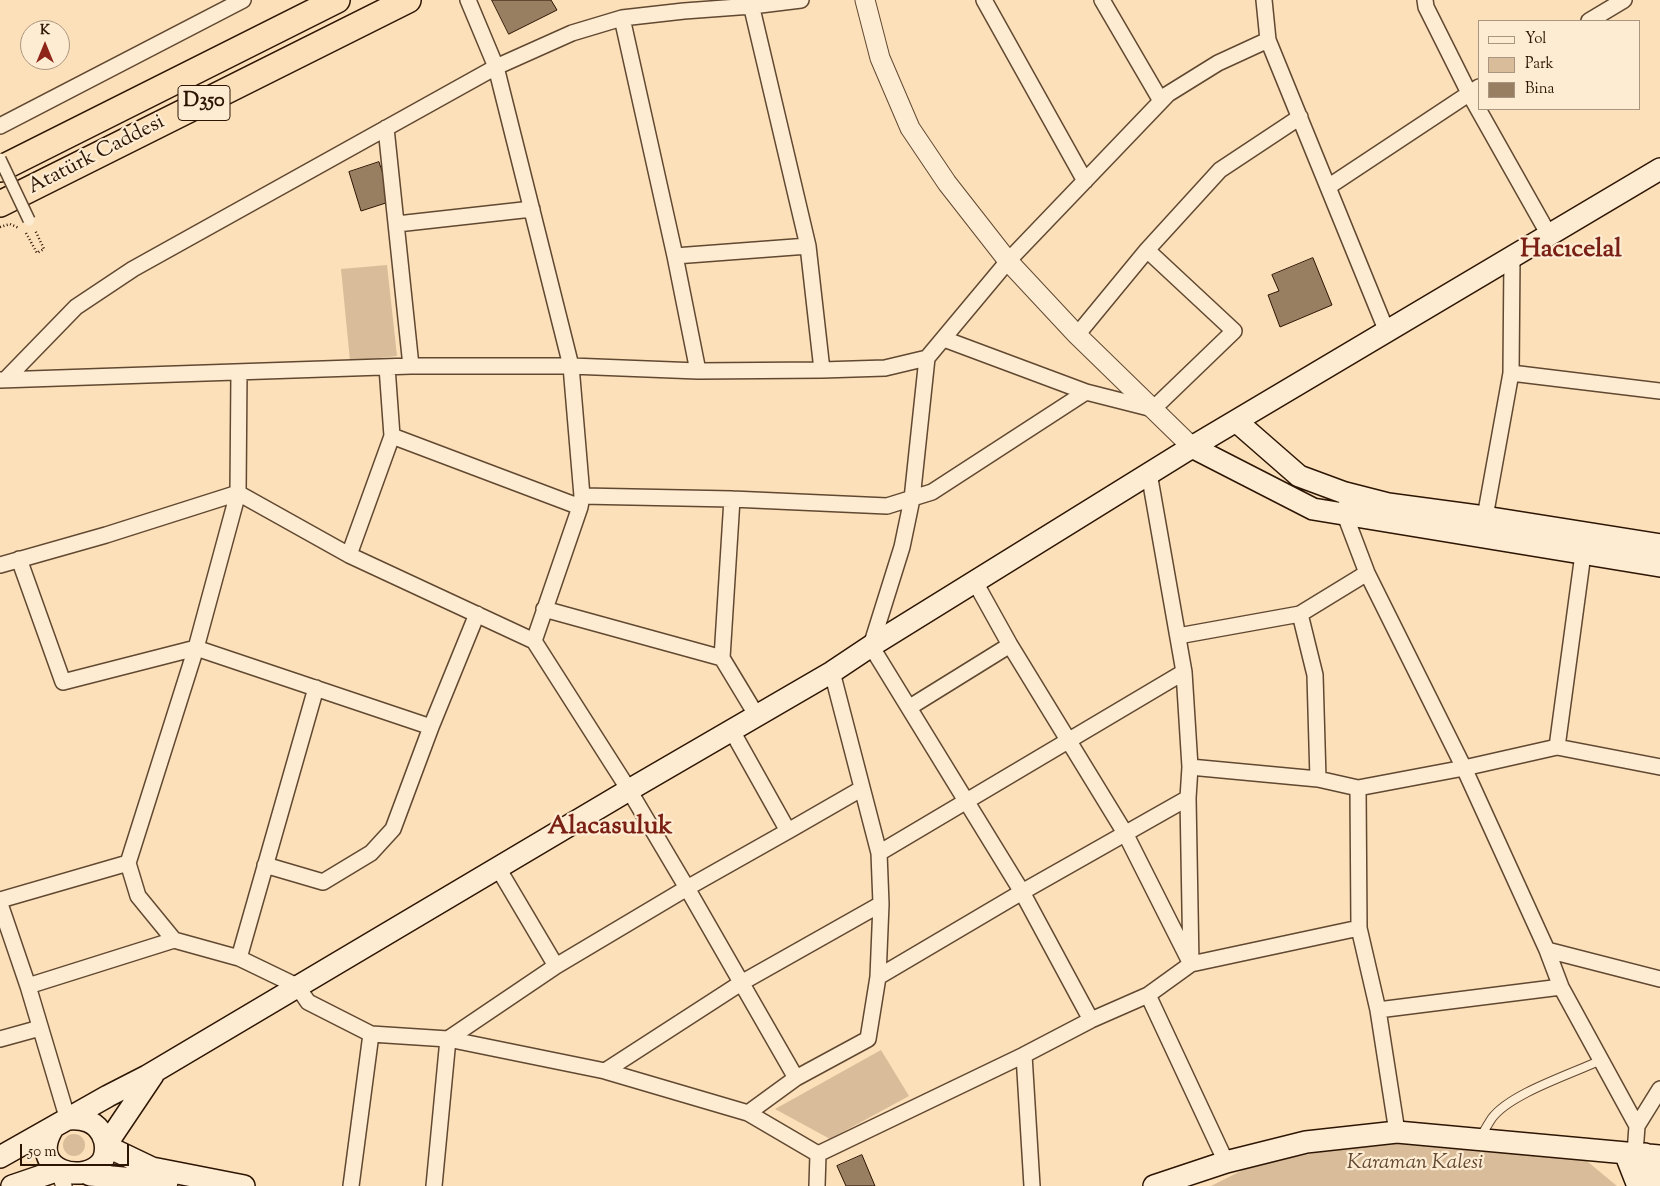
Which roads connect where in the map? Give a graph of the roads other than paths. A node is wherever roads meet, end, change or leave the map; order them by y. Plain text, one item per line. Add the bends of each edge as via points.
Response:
1 (243, 0) edge
2 (337, 0) edge
3 (408, 0) edge
4 (468, 0) edge
5 (801, 0) edge
6 (865, 0) edge
7 (984, 0) edge
8 (1102, 0) edge
9 (1264, 0) edge
10 (1425, 0) edge
11 (1624, 0) edge
12 (751, 3) edge
13 (622, 18) junction
14 (1591, 20) edge
15 (1268, 40) junction
16 (496, 67) junction
17 (1474, 90) edge
18 (1161, 101) junction
19 (1484, 110) edge
20 (1300, 116) junction
21 (0, 126) edge
22 (386, 128) junction
23 (0, 159) edge
24 (0, 169) edge
25 (1660, 169) edge
26 (1085, 181) junction
27 (1328, 187) junction
28 (0, 204) edge
29 (532, 209) junction
30 (29, 220) road end
31 (397, 224) junction
32 (1549, 235) junction
33 (808, 246) junction
34 (1147, 250) junction
35 (675, 256) junction
36 (1512, 257) junction
37 (1008, 261) junction
38 (1386, 332) junction
39 (1078, 335) junction
40 (944, 339) junction
41 (927, 358) junction
42 (411, 366) junction
43 (571, 366) junction
44 (387, 367) junction
45 (822, 370) junction
46 (239, 372) junction
47 (698, 372) junction
48 (1511, 373) junction
49 (3, 380) edge
50 (1660, 391) edge
51 (1086, 392) junction
52 (1153, 409) junction
53 (1236, 421) junction
54 (392, 436) junction
55 (1192, 447) junction
56 (1149, 473) junction
57 (238, 493) junction
58 (1344, 493) junction
59 (732, 499) junction
60 (912, 499) junction
61 (581, 502) junction
62 (1345, 515) junction
63 (1485, 517) junction
64 (1660, 545) edge
65 (1583, 554) junction
66 (350, 555) junction
67 (19, 559) junction
68 (0, 564) edge
69 (1660, 566) edge
70 (1367, 573) junction
71 (974, 582) junction
72 (544, 609) junction
73 (477, 614) junction
74 (1300, 614) junction
75 (1178, 636) junction
76 (534, 641) junction
77 (1010, 644) junction
78 (871, 646) junction
79 (196, 648) junction
80 (722, 658) junction
81 (832, 672) junction
82 (1184, 672) junction
83 (316, 688) junction
84 (910, 707) junction
85 (757, 716) junction
86 (431, 727) junction
87 (732, 731) junction
88 (1068, 740) junction
89 (1558, 747) junction
90 (1660, 766) edge
91 (1190, 767) junction
92 (1464, 768) junction
93 (1318, 779) junction
94 (1358, 788) junction
95 (861, 789) junction
96 (629, 790) junction
97 (1188, 798) junction
98 (965, 801) junction
99 (788, 830) junction
100 (1125, 833) junction
101 (879, 853) junction
102 (128, 863) junction
103 (265, 866) junction
104 (498, 868) junction
105 (687, 888) junction
106 (1022, 892) junction
107 (0, 900) edge
108 (0, 904) edge
109 (881, 904) junction
110 (1359, 928) junction
111 (174, 940) junction
112 (1547, 950) junction
113 (239, 958) junction
114 (1190, 964) junction
115 (556, 966) junction
116 (878, 977) junction
117 (1660, 979) edge
118 (742, 983) junction
119 (28, 986) junction
120 (297, 986) junction
121 (1561, 987) junction
122 (1148, 995) junction
123 (1378, 1010) junction
124 (1092, 1020) junction
125 (40, 1028) junction
126 (371, 1034) junction
127 (0, 1039) edge
128 (448, 1039) junction
129 (1024, 1055) junction
130 (1601, 1060) junction
131 (156, 1071) junction
132 (605, 1071) junction
133 (796, 1078) junction
134 (1660, 1089) edge
135 (748, 1113) junction
136 (63, 1122) junction
137 (1637, 1126) junction
138 (1397, 1132) junction
139 (1479, 1140) junction
140 (106, 1146) junction
141 (818, 1154) junction
142 (1641, 1154) edge
143 (0, 1157) edge
144 (1226, 1162) junction
145 (90, 1174) junction
146 (60, 1177) edge
147 (12, 1186) edge
148 (231, 1186) edge
149 (244, 1186) edge
150 (351, 1186) edge
151 (434, 1186) edge
152 (817, 1186) edge
153 (1032, 1186) edge
154 (1154, 1186) edge
155 (1193, 1186) edge
156 (1638, 1186) edge
157 (1658, 1186) edge

1 - 21 street
2 - 24 highway, Atatürk Caddesi / D350
3 - 28 highway, Atatürk Caddesi / D350
4 - 16 street
5 - 12 street
6 - 37 street via 880,58 910,128 947,183
7 - 26 street
8 - 18 street
9 - 15 street
10 - 17 street
11 - 14 street
12 - 13 street
12 - 33 street
13 - 16 street via 572,33
13 - 35 street
15 - 18 street via 1218,63
15 - 20 street
16 - 22 street
16 - 29 street
17 - 27 street
18 - 26 street
19 - 32 street
20 - 27 street
20 - 34 street via 1220,170
22 - 31 street
22 - 49 street via 132,269 76,307
23 - 30 street, bridge
25 - 32 main road
26 - 37 street
27 - 38 street
29 - 31 street
29 - 43 street
31 - 42 street
32 - 36 main road
33 - 35 street
33 - 45 street
34 - 39 street
34 - 52 street via 1234,331
35 - 47 street
36 - 38 main road
36 - 48 street
37 - 39 street
37 - 40 street
38 - 53 main road
39 - 52 street
40 - 41 street
40 - 51 street
41 - 45 street via 885,368
41 - 60 street
42 - 43 street
42 - 44 street
43 - 47 street
43 - 61 street
44 - 46 street
44 - 54 street
45 - 47 street
46 - 49 street
46 - 57 street
48 - 50 street
48 - 63 street
51 - 52 street
51 - 60 street via 932,492
52 - 55 street
53 - 55 main road
53 - 58 main road via 1300,476
54 - 61 street
54 - 66 street
55 - 56 main road
55 - 62 main road via 1313,509
56 - 71 main road
56 - 75 street
57 - 66 street
57 - 67 street
57 - 79 street
58 - 62 street
58 - 63 main road via 1388,504
59 - 60 street via 887,506
59 - 61 street
59 - 80 street
60 - 78 street via 902,547
61 - 72 street
62 - 65 main road
62 - 70 street
63 - 64 main road
65 - 69 main road
65 - 89 street
66 - 73 street
67 - 68 street
67 - 79 street via 63,682
70 - 74 street
70 - 92 street
71 - 77 street
71 - 78 main road
72 - 76 street
72 - 80 street
73 - 76 street
73 - 86 street
74 - 75 street
74 - 93 street via 1315,675
75 - 82 street
76 - 96 street
77 - 84 street
77 - 88 street
78 - 81 main road
78 - 84 street
79 - 83 street
79 - 102 street
80 - 85 street
81 - 85 main road
81 - 95 street
82 - 88 street
82 - 91 street
83 - 86 street
83 - 103 street
84 - 98 street
85 - 87 main road
86 - 103 street via 393,829 371,853 323,882
87 - 96 main road
87 - 99 street
88 - 98 street
88 - 100 street
89 - 90 street
89 - 92 street
91 - 93 street
91 - 97 street
92 - 94 street
92 - 112 street
93 - 94 street
94 - 110 street
95 - 99 street
95 - 101 street
96 - 104 main road
96 - 105 street
97 - 100 street
97 - 114 street
98 - 101 street
98 - 106 street
99 - 105 street
100 - 106 street
100 - 114 street
101 - 109 street
102 - 107 street
102 - 111 street via 138,896
103 - 113 street
104 - 115 street
104 - 120 main road
105 - 115 street
105 - 118 street
106 - 116 street
106 - 124 street
108 - 119 street
109 - 116 street
109 - 118 street
110 - 114 street
110 - 123 street
111 - 113 street
111 - 119 street
112 - 117 street
112 - 121 street
113 - 120 street
114 - 122 street
115 - 128 street
116 - 133 street via 868,1039
118 - 132 street
118 - 133 street
119 - 125 street
120 - 126 street via 308,1002
120 - 131 main road
121 - 123 street
121 - 130 street
122 - 124 street
122 - 144 street
123 - 138 street
124 - 129 street
125 - 127 street
125 - 136 street
126 - 128 street
126 - 150 street
128 - 132 street
128 - 151 street
129 - 141 street
129 - 153 street
130 - 137 street
130 - 139 lane via 1514,1100 1493,1116
131 - 136 main road
131 - 140 main road
132 - 135 street
133 - 135 street
134 - 137 street
135 - 141 street
136 - 140 main road via 79,1118 93,1124 103,1136
136 - 143 main road
136 - 146 main road via 48,1136 46,1146 50,1164
137 - 142 street
138 - 139 main road
138 - 144 main road via 1306,1142
139 - 142 main road
140 - 145 main road via 102,1162
140 - 149 main road via 152,1168
141 - 152 street
142 - 156 main road
142 - 157 main road
144 - 154 main road
144 - 155 main road
145 - 146 main road via 82,1178
145 - 148 main road
146 - 147 main road

